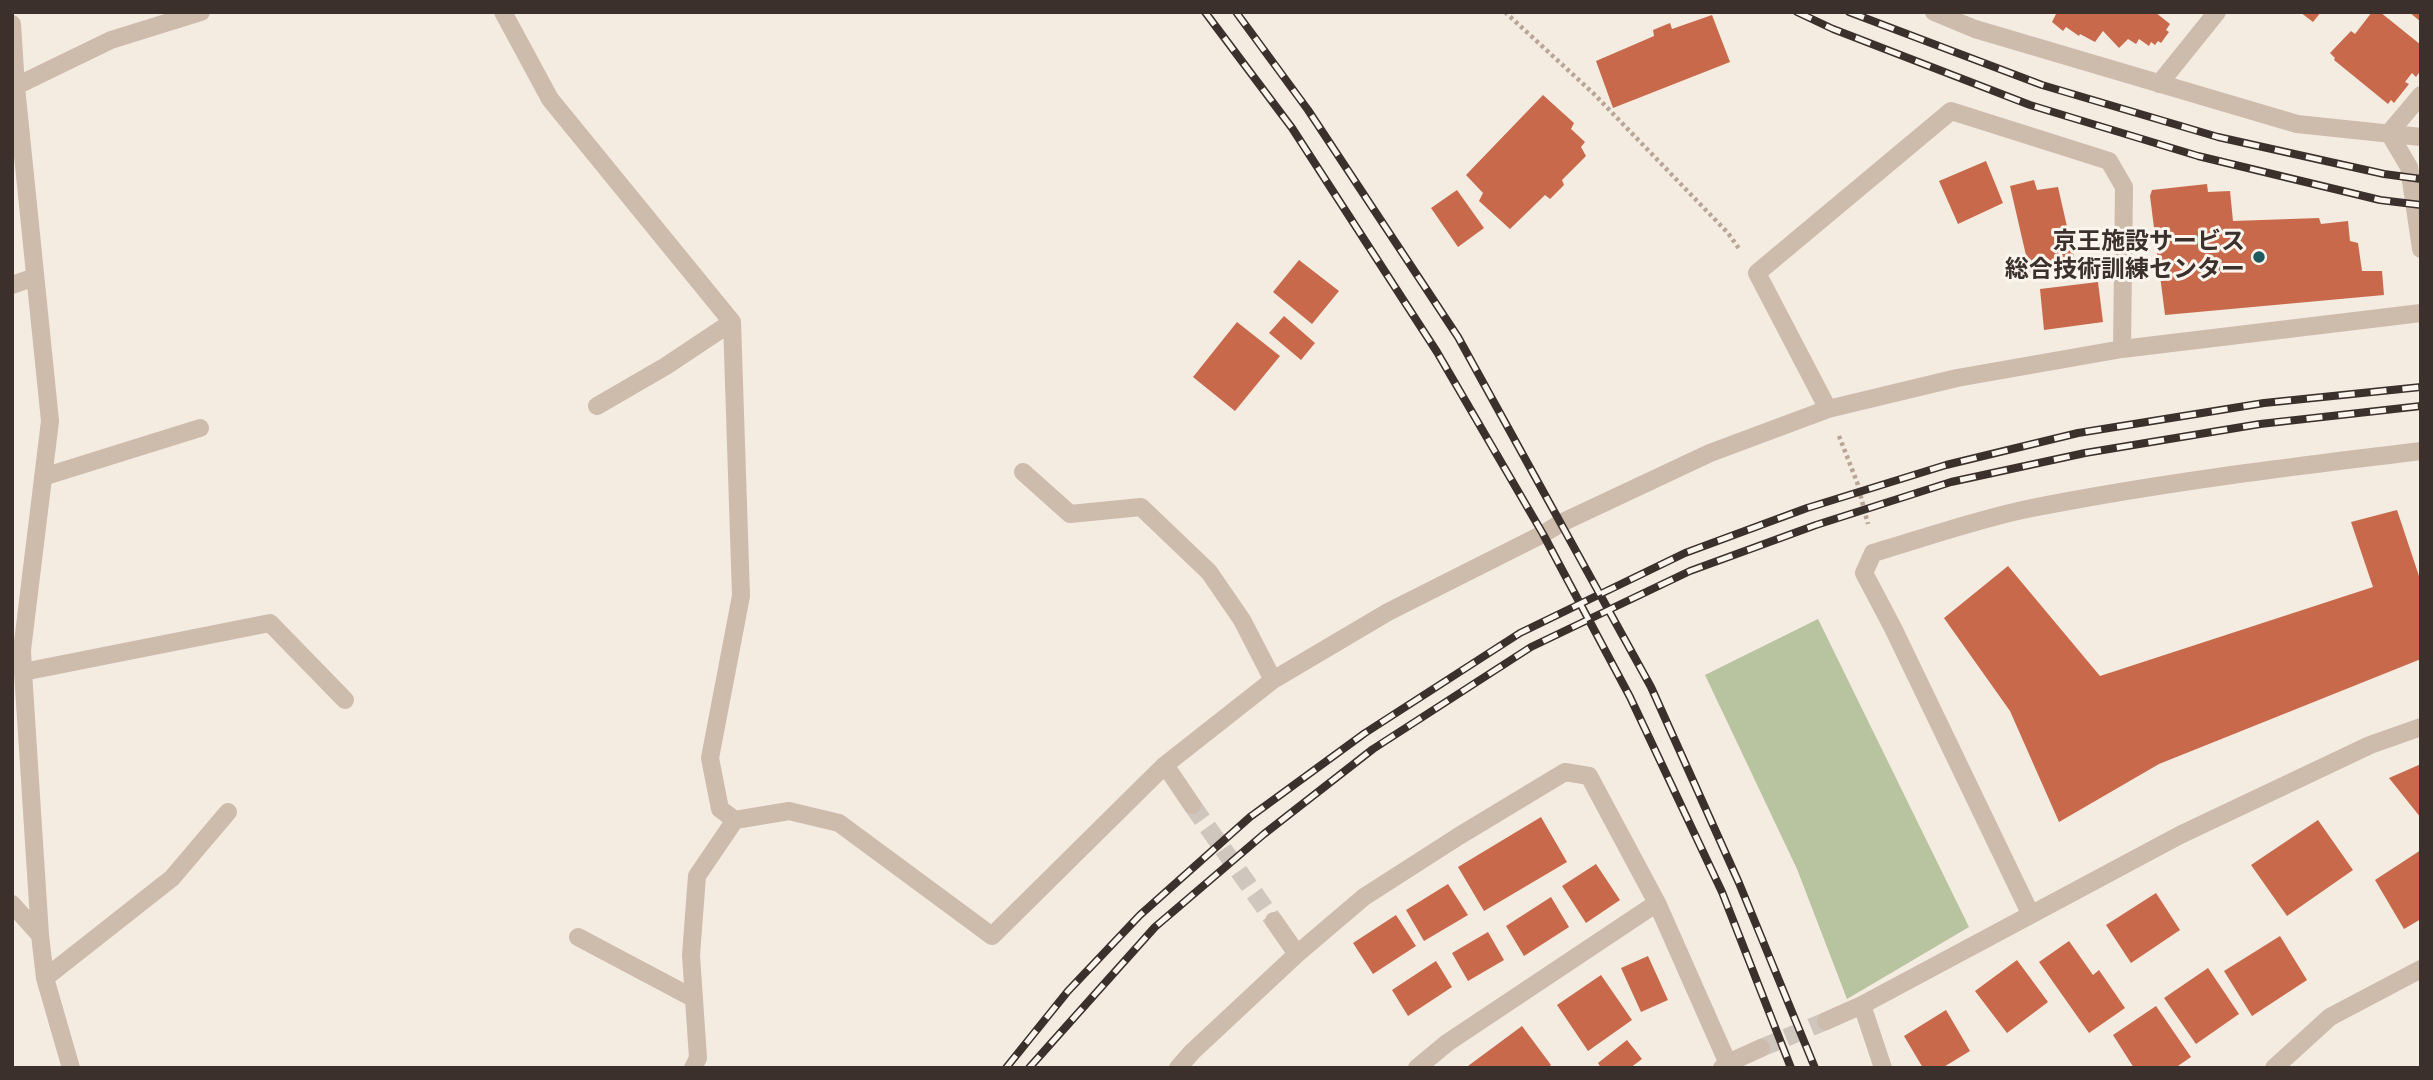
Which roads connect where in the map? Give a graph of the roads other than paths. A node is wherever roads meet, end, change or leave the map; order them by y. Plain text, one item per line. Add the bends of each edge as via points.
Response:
1 (201, 12) edge
2 (503, 12) edge
3 (1934, 12) edge
4 (2217, 12) edge
5 (12, 24) edge
6 (2159, 84) junction
7 (14, 88) edge
8 (2421, 95) edge
9 (2389, 133) junction
10 (2421, 137) edge
11 (2421, 248) edge
12 (35, 277) junction
13 (12, 285) edge
14 (2421, 313) edge
15 (732, 322) junction
16 (2122, 349) junction
17 (597, 406) dead end
18 (1828, 409) junction
19 (200, 428) dead end
20 (2421, 452) edge
21 (1024, 472) dead end
22 (43, 477) junction
23 (23, 672) junction
24 (1273, 680) junction
25 (345, 701) dead end
26 (2421, 727) edge
27 (1165, 765) junction
28 (1192, 805) tunnel mouth
29 (228, 812) dead end
30 (736, 820) junction
31 (1657, 903) junction
32 (12, 904) edge
33 (2031, 915) junction
34 (1274, 921) tunnel mouth
35 (40, 935) junction
36 (578, 937) dead end
37 (1297, 954) junction
38 (2421, 969) edge
39 (45, 978) junction
40 (693, 998) junction
41 (1862, 1005) junction
42 (1826, 1021) tunnel mouth
43 (1762, 1048) tunnel mouth
44 (1726, 1066) edge
45 (71, 1068) edge
46 (693, 1068) edge
47 (1178, 1068) edge
48 (1417, 1068) edge
49 (1883, 1068) edge
50 (2274, 1068) edge

1 - 7 street via 111,40
2 - 15 street via 550,99
3 - 6 street via 1975,29
4 - 6 street
5 - 7 street
6 - 9 street via 2297,124
7 - 12 street
8 - 9 street
9 - 10 street
9 - 11 street via 2409,167
12 - 13 street
12 - 22 street via 50,421
14 - 16 street
15 - 17 street
15 - 30 street via 741,596 710,758 720,809
16 - 18 street via 1957,378
16 - 18 street via 2124,187 2109,161 1951,111 1757,273
18 - 24 street via 1710,453 1561,523 1388,612
19 - 22 street
20 - 33 street via 2280,468 2037,507 1873,552 1864,573
21 - 24 street via 1070,514 1141,508 1209,572 1242,620
22 - 23 street
23 - 25 street via 270,623
23 - 35 street
24 - 27 street
26 - 33 street via 2370,745 2180,835
27 - 28 street
27 - 30 street via 992,936 839,823 789,811
29 - 39 street via 172,878
30 - 40 street via 697,876
31 - 37 street via 1589,776 1565,772 1364,897
31 - 44 street
31 - 48 street via 1447,1043
32 - 35 street
33 - 41 street
34 - 37 street
35 - 39 street
36 - 40 street
37 - 47 street
38 - 50 street via 2330,1017
39 - 45 street
40 - 46 street via 698,1058
41 - 42 street
41 - 49 street
43 - 44 street

